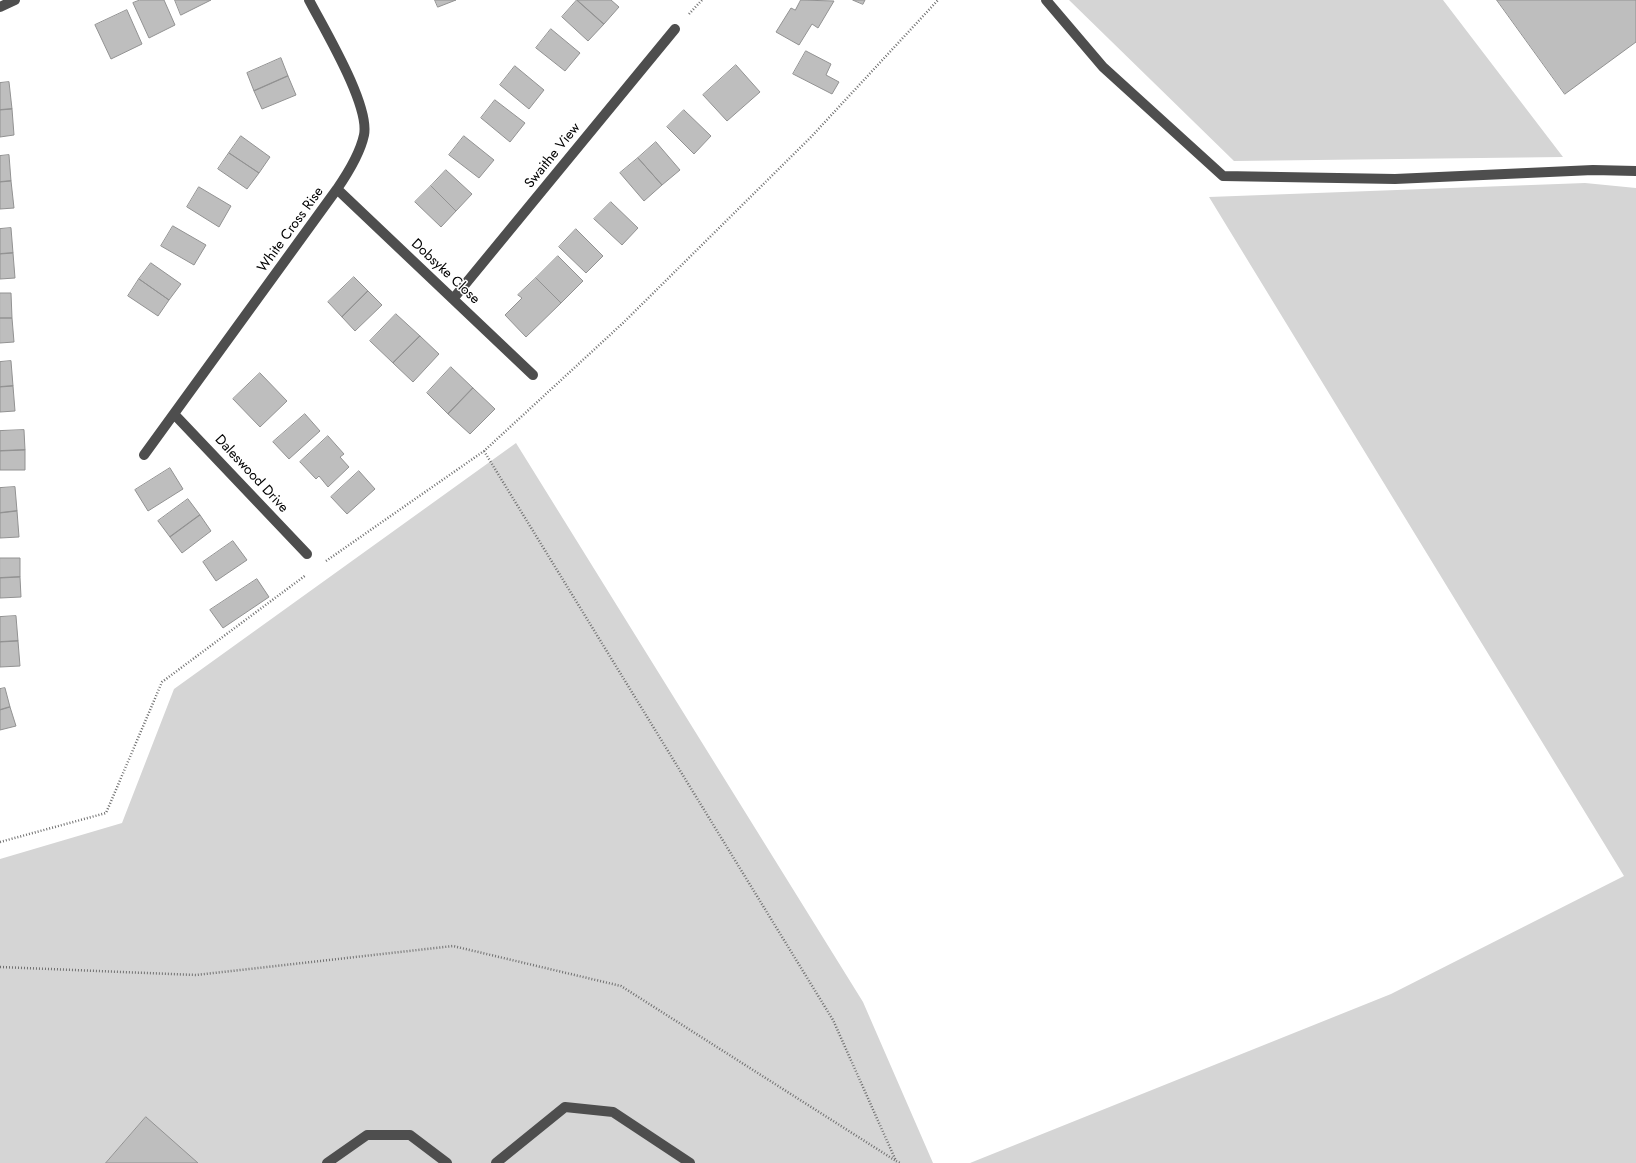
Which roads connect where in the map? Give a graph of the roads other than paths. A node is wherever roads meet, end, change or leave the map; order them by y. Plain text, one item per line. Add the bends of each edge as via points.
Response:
1 (15, 0) edge
2 (309, 0) edge
3 (1046, 0) edge
4 (0, 7) edge
5 (675, 29) dead end
6 (1636, 171) edge
7 (337, 189) junction
8 (453, 299) junction
9 (533, 376) dead end
10 (174, 414) junction
11 (144, 455) dead end
12 (307, 554) dead end
13 (327, 1163) edge
14 (447, 1163) edge
15 (496, 1163) edge
16 (690, 1163) edge

1 - 4 street
2 - 7 street, White Cross Rise via 359,98 364,118 364,134 358,153
3 - 6 street via 1103,67 1224,176 1395,179 1593,170
5 - 8 street, Swaithe View
7 - 8 street, Dobsyke Close
7 - 10 street, White Cross Rise
8 - 9 street, Dobsyke Close
10 - 11 street, White Cross Rise
10 - 12 street, Daleswood Drive
13 - 14 street via 367,1135 410,1135
15 - 16 street via 565,1106 613,1112

